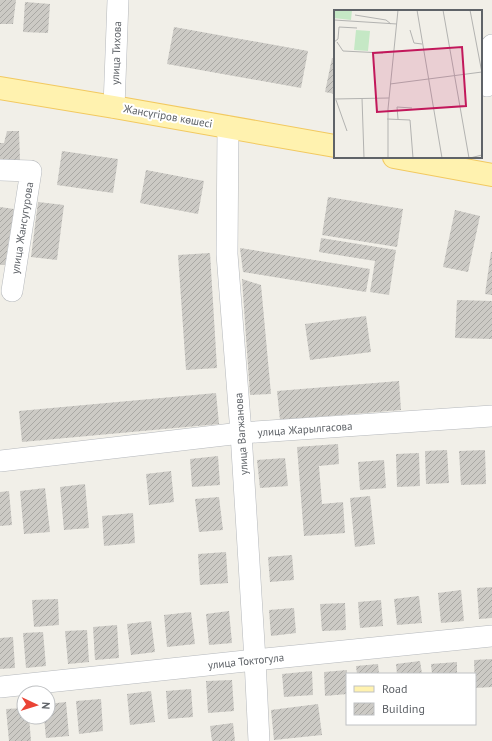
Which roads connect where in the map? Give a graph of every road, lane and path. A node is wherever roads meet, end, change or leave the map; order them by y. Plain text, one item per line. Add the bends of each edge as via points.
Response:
1 (118, 0) edge
2 (492, 45) edge
3 (487, 86) dead end
4 (0, 88) edge
5 (114, 106) junction
6 (228, 127) junction
7 (334, 146) edge
8 (399, 158) edge
9 (0, 170) edge
10 (492, 175) edge
11 (12, 291) dead end
12 (492, 416) edge
13 (241, 433) junction
14 (0, 460) edge
15 (492, 636) edge
16 (255, 660) junction
17 (0, 687) edge
18 (259, 741) edge

1 - 5 street, улица Тихова
2 - 3 street
4 - 5 main road, Жансүгіров көшесі
5 - 6 main road, Жансүгіров көшесі
6 - 7 main road, Жансүгіров көшесі
6 - 13 street, улица Вагжанова via 226,254
8 - 10 main road
9 - 11 street, улица Жансугурова via 31,171
12 - 13 street, улица Жарылгасова
13 - 14 street, улица Жарылгасова
13 - 16 street, улица Вагжанова
15 - 16 street, улица Токтогула
16 - 17 street, улица Токтогула
16 - 18 street, улица Вагжанова

